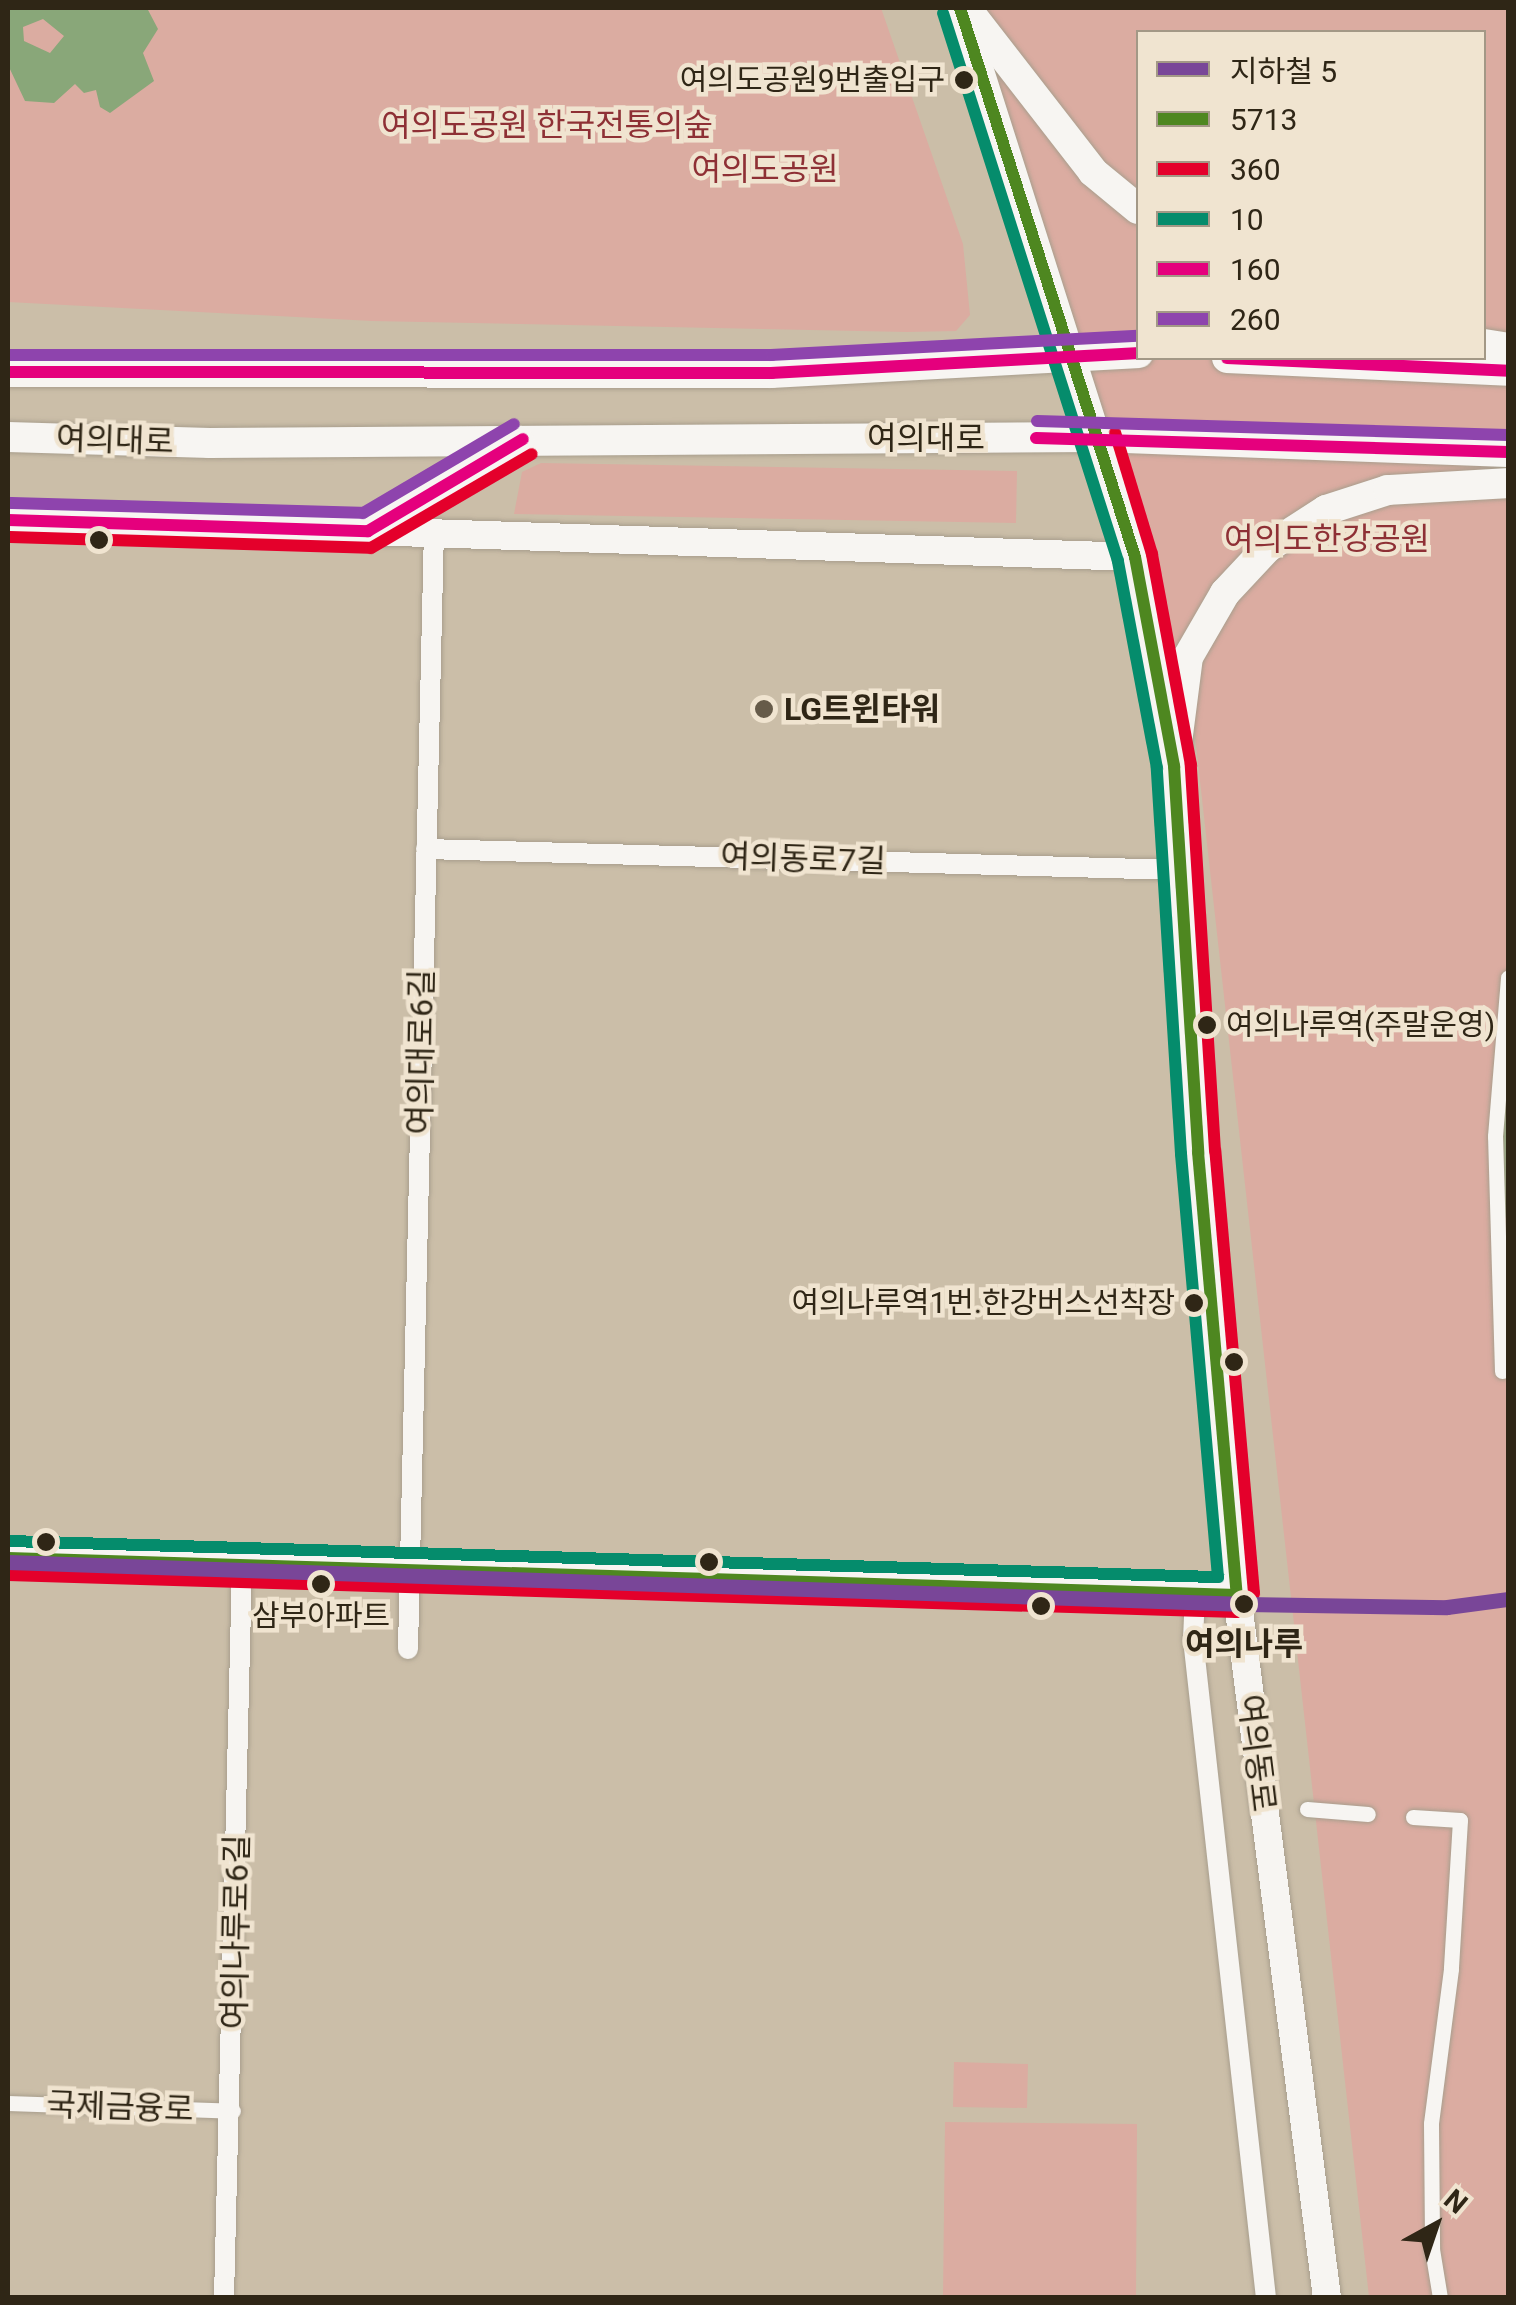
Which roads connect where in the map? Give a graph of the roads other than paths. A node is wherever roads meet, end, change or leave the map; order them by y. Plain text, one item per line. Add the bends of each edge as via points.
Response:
1 (963, 8) edge
2 (1136, 207) edge
3 (1136, 353) edge
4 (1073, 354) junction
5 (1256, 360) edge
6 (1508, 371) edge
7 (8, 372) edge
8 (8, 437) edge
9 (1098, 437) junction
10 (523, 439) junction
11 (1508, 452) edge
12 (1508, 483) edge
13 (8, 520) edge
14 (368, 531) junction
15 (434, 534) junction
16 (1136, 557) junction
17 (1174, 766) junction
18 (426, 849) junction
19 (1179, 870) junction
20 (1508, 978) edge
21 (1502, 1372) dead end
22 (15, 1554) edge
23 (242, 1566) junction
24 (408, 1570) junction
25 (1195, 1594) junction
26 (1237, 1595) junction
27 (408, 1649) dead end
28 (1307, 1809) dead end
29 (1368, 1814) dead end
30 (1413, 1817) dead end
31 (8, 2102) edge
32 (233, 2110) junction
33 (224, 2298) edge
34 (1266, 2298) edge
35 (1328, 2298) edge
36 (1440, 2298) edge

1 - 2 main road via 1092,172
1 - 4 main road, 여의동로
3 - 4 main road, 여의대로
4 - 7 main road, 여의대로 via 772,373
4 - 9 main road, 여의동로
5 - 6 main road
8 - 10 main road, 여의대로 via 210,443
9 - 10 main road, 여의대로
9 - 11 main road, 여의대로
9 - 16 main road, 여의동로
10 - 14 main road
12 - 17 main road via 1388,490 1326,510 1277,539 1225,592 1188,656
13 - 14 main road
14 - 15 main road
15 - 16 main road
15 - 18 street, 여의대로6길
16 - 17 main road, 여의동로
17 - 19 main road, 여의동로
18 - 19 street, 여의동로7길
18 - 24 street, 여의대로6길
19 - 26 main road, 여의동로
20 - 21 street via 1495,1136
22 - 23 street
23 - 24 street
23 - 32 street, 여의나루로6길
24 - 25 street
24 - 27 street, 여의대로6길
25 - 26 street
25 - 34 street via 1194,1639
26 - 35 main road, 여의동로
28 - 29 street
30 - 36 street via 1460,1820 1451,1969 1431,2124 1432,2249
31 - 32 street, 국제금융로
32 - 33 street, 여의나루로6길

